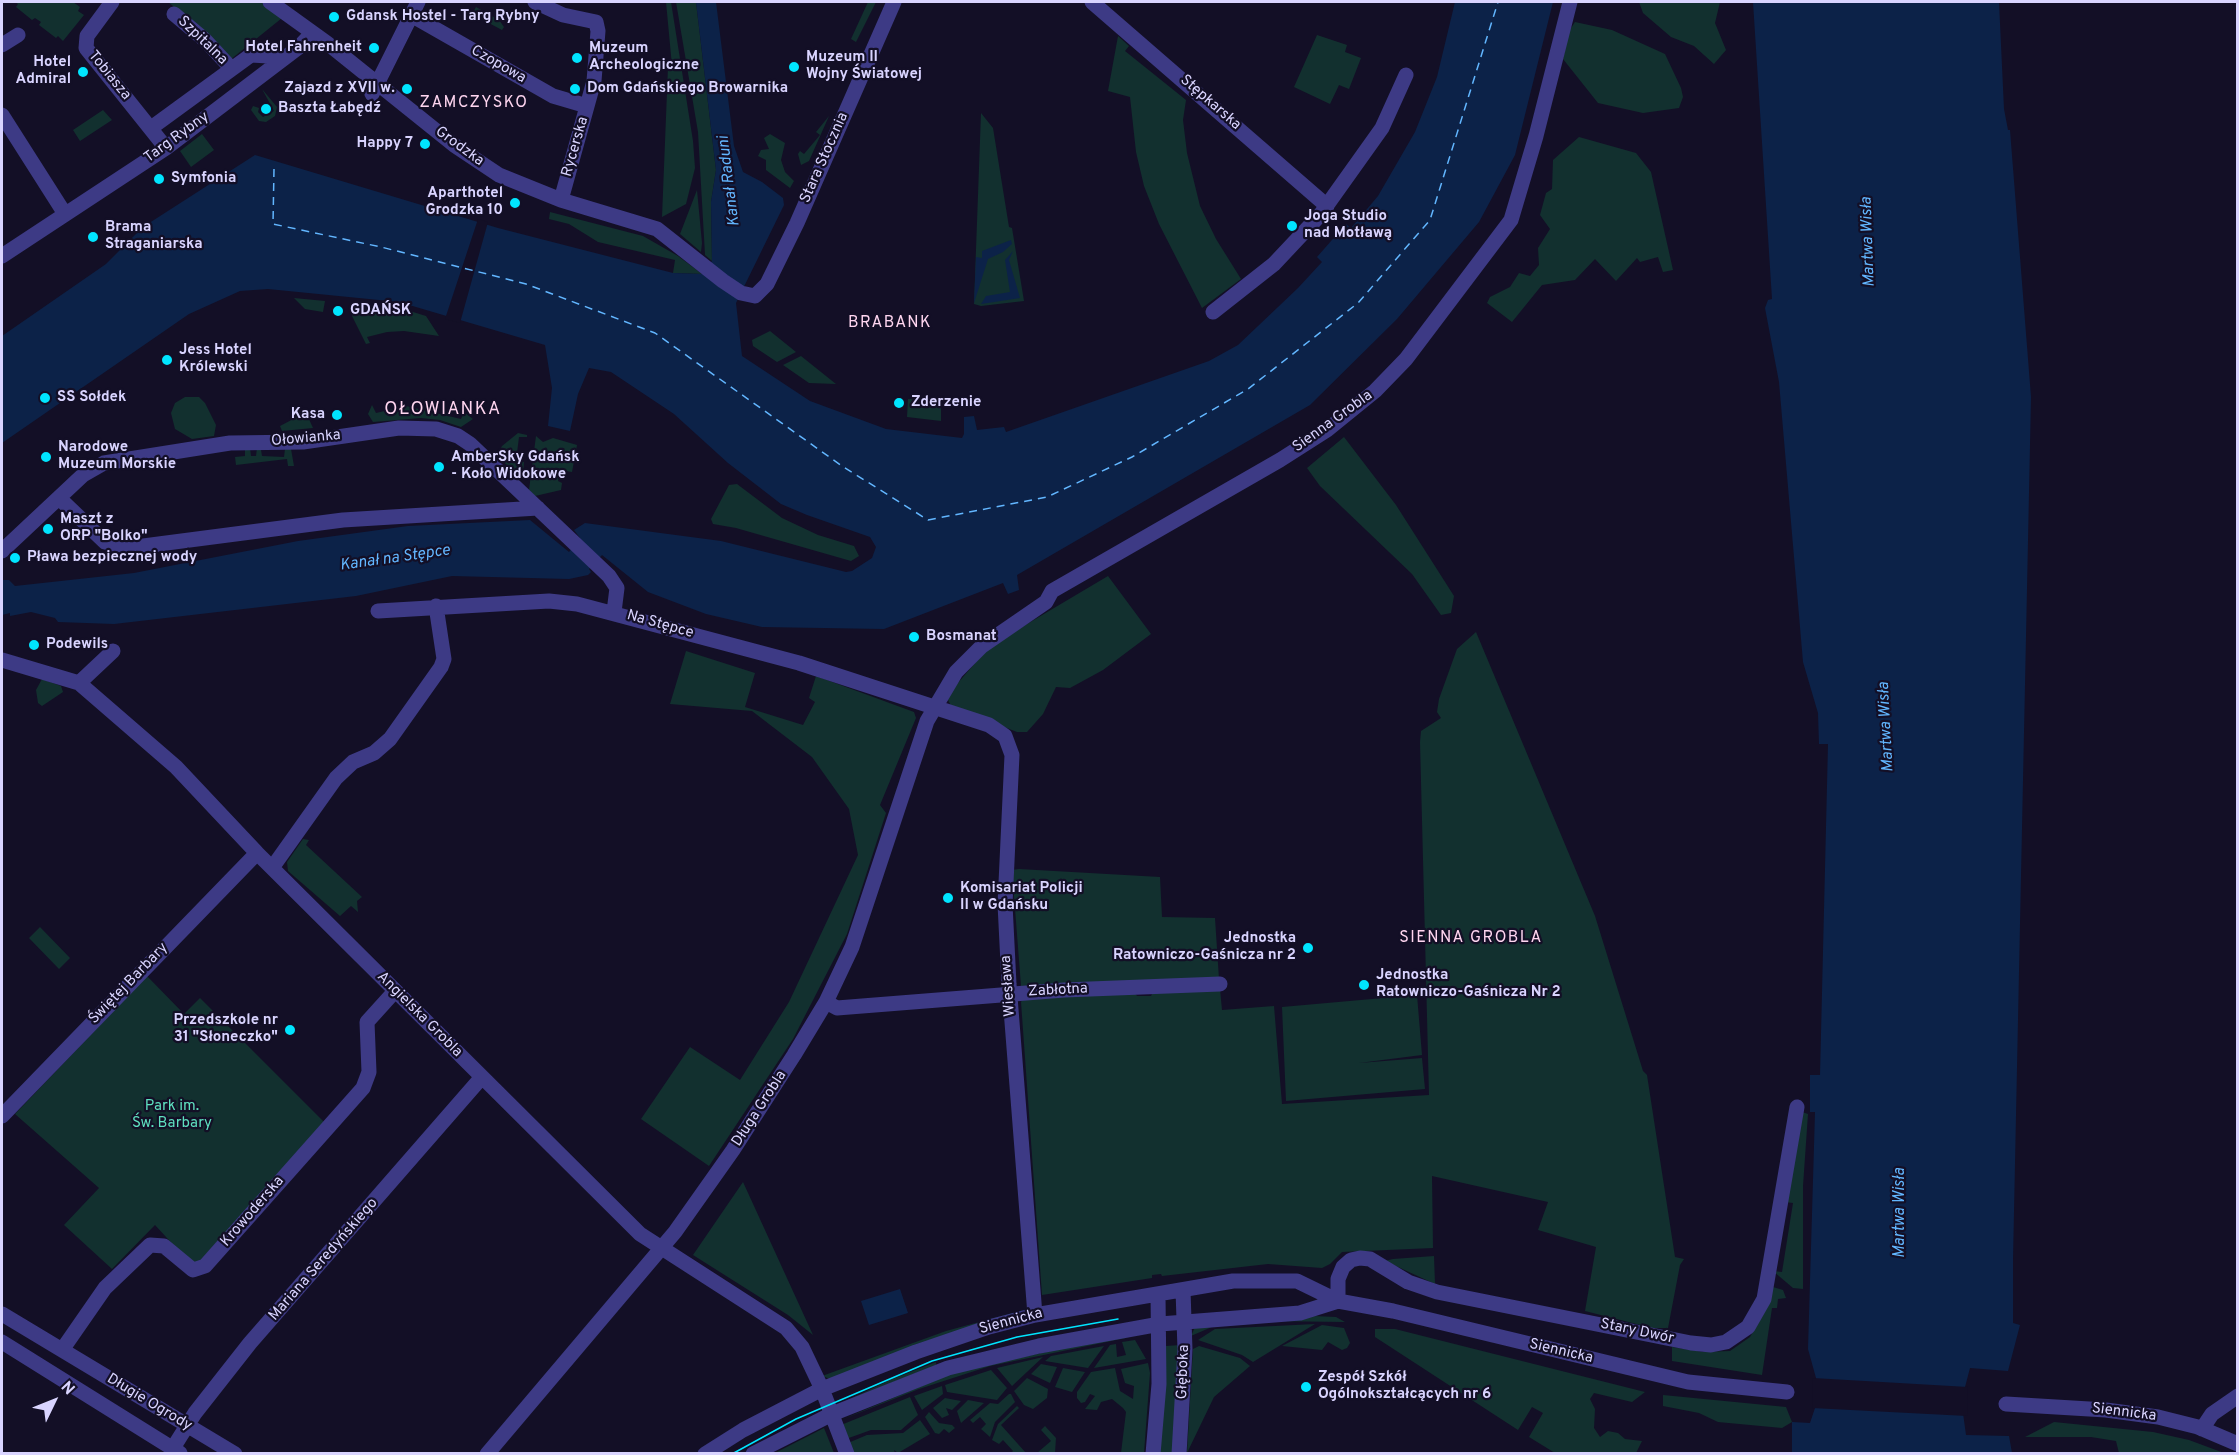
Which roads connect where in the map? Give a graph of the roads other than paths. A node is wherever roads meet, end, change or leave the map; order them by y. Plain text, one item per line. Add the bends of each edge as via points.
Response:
1 (112, 2) edge
2 (270, 2) edge
3 (535, 2) edge
4 (894, 2) edge
5 (1092, 2) edge
6 (1570, 2) edge
7 (415, 8) edge
8 (174, 14) dead end
9 (312, 33) junction
10 (18, 35) dead end
11 (2, 45) edge
12 (286, 57) junction
13 (233, 67) junction
14 (1406, 75) dead end
15 (253, 82) junction
16 (375, 88) junction
17 (587, 106) junction
18 (2, 115) edge
19 (151, 129) junction
20 (166, 148) junction
21 (561, 200) junction
22 (1327, 206) junction
23 (65, 214) junction
24 (2, 256) edge
25 (741, 293) joint
26 (1213, 312) dead end
27 (59, 498) junction
28 (538, 508) junction
29 (2, 551) edge
30 (436, 606) junction
31 (378, 611) dead end
32 (614, 612) junction
33 (112, 651) dead end
34 (2, 660) edge
35 (79, 683) junction
36 (934, 708) junction
37 (257, 853) junction
38 (272, 868) junction
39 (1220, 984) dead end
40 (395, 991) junction
41 (1009, 994) junction
42 (826, 1002) junction
43 (482, 1077) junction
44 (1797, 1107) dead end
45 (2, 1116) edge
46 (661, 1250) junction
47 (1183, 1290) junction
48 (1158, 1294) junction
49 (1338, 1301) junction
50 (2, 1314) edge
51 (1035, 1315) junction
52 (1185, 1321) junction
53 (1160, 1324) junction
54 (2, 1342) edge
55 (62, 1350) junction
56 (822, 1389) junction
57 (1787, 1392) dead end
58 (2238, 1396) edge
59 (2006, 1404) dead end
60 (831, 1414) junction
61 (187, 1426) junction
62 (2202, 1429) junction
63 (2238, 1444) edge
64 (177, 1451) edge
65 (235, 1454) edge
66 (487, 1454) edge
67 (705, 1454) edge
68 (753, 1454) edge
69 (847, 1454) edge
70 (1153, 1454) edge
71 (1179, 1454) edge

1 - 19 street, Tobiasza via 87,36 86,48
2 - 9 street, Grodzka
3 - 17 street, Rycerska via 563,15 596,22 596,65
4 - 25 street, Stara Stocznia via 767,284 755,296
5 - 22 street, Stępkarska
6 - 36 street, Sienna Grobla via 1511,220 1406,359 1365,400 1306,444 1052,591 1046,602 968,658
7 - 16 street
7 - 17 street, Czopowa via 554,96
8 - 13 street, Szpitalna
9 - 12 street, Targ Rybny
9 - 16 street, Grodzka
10 - 11 street
12 - 13 street, Targ Rybny via 251,55
12 - 15 street, Targ Rybny
13 - 15 street, Szpitalna
13 - 19 street, Targ Rybny
14 - 22 street via 1382,128
15 - 20 street, Targ Rybny
16 - 21 street, Grodzka via 482,164
17 - 21 street, Rycerska
18 - 23 street
19 - 20 street, Tobiasza
20 - 23 street, Targ Rybny
21 - 25 street, Grodzka via 657,229
22 - 26 street via 1274,264
23 - 24 street, Targ Rybny
27 - 28 street via 105,542 128,548 344,520
27 - 28 street, Ołowianka via 83,475 104,464 199,447 303,442 399,428 436,429 458,436
27 - 29 street, Ołowianka
28 - 32 street, Ołowianka via 617,588
30 - 31 street, Na Stępce
30 - 32 street, Na Stępce via 549,601
30 - 38 street via 444,658 441,667 390,739 374,753 353,762 336,778
32 - 36 street, Na Stępce via 799,663
33 - 35 street
34 - 35 street, Angielska Grobla
35 - 37 street, Angielska Grobla via 177,767
36 - 41 street, Wiesława via 989,725 1009,743 1012,755 1005,904
36 - 42 street, Długa Grobla via 863,918
37 - 38 street, Angielska Grobla
37 - 45 street, Świętej Barbary
38 - 40 street, Angielska Grobla
39 - 41 street, Zabłotna
40 - 43 street, Angielska Grobla
40 - 55 street, Krowoderska via 367,1023 369,1072 363,1088 205,1266 193,1270 164,1246 150,1245 105,1288
41 - 42 street, Zabłotna via 837,1008
41 - 51 street, Wiesława
42 - 46 street, Długa Grobla via 733,1150
43 - 46 street, Angielska Grobla via 640,1234
43 - 61 street, Mariana Seredyńskiego via 250,1343
44 - 49 street, Stary Dwór via 1764,1299 1748,1327 1726,1342 1690,1344 1437,1292 1360,1258 1343,1267 1338,1279
46 - 56 street, Angielska Grobla via 786,1328 802,1347
46 - 66 street, Długa Grobla
47 - 48 street, Siennicka
47 - 49 street, Siennicka via 1233,1281 1297,1281
47 - 52 street, Głęboka
48 - 51 street, Siennicka
48 - 53 street, Głęboka
49 - 52 street, Siennicka via 1300,1313
49 - 57 street, Siennicka via 1668,1377 1725,1388
50 - 55 street, Długie Ogrody
51 - 56 street, Siennicka via 989,1326
52 - 53 street, Siennicka
52 - 71 street, Głęboka
53 - 60 street, Siennicka via 1039,1346 948,1368
53 - 70 street, Głęboka via 1160,1384
54 - 64 street, Długie Ogrody
55 - 61 street, Długie Ogrody
56 - 60 street, Angielska Grobla
56 - 67 street, Siennicka
58 - 62 street via 2212,1414
59 - 62 street, Siennicka via 2106,1410 2158,1417
60 - 68 street, Siennicka
60 - 69 street, Angielska Grobla
61 - 64 street, Mariana Seredyńskiego
61 - 65 street, Długie Ogrody
62 - 63 street, Siennicka

